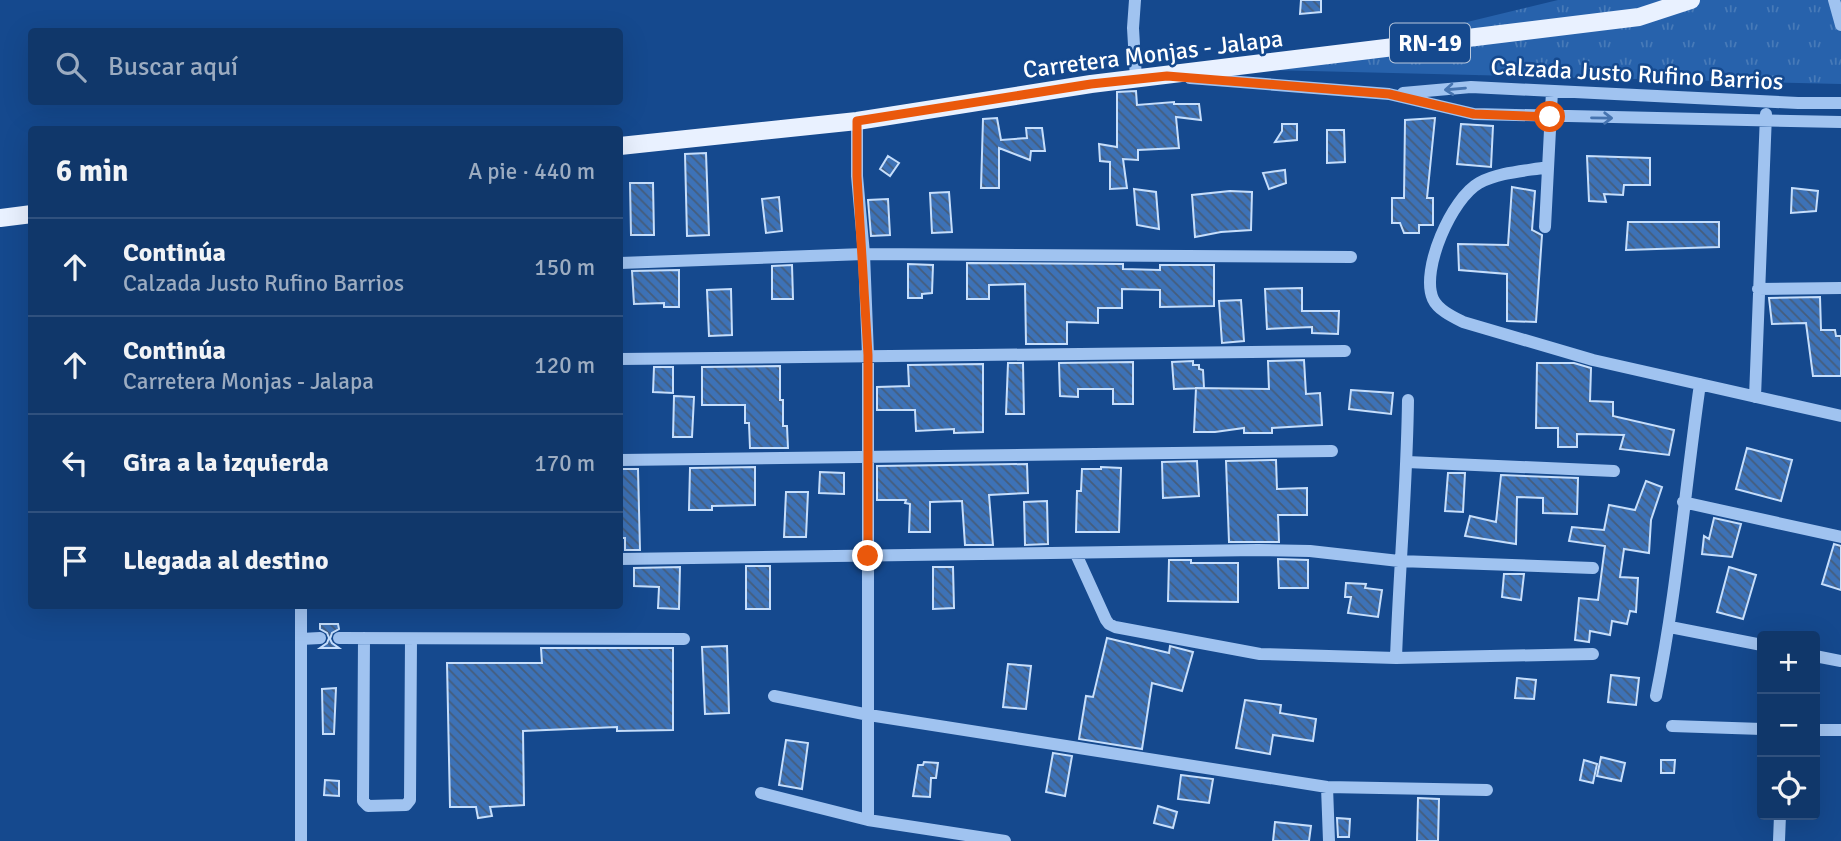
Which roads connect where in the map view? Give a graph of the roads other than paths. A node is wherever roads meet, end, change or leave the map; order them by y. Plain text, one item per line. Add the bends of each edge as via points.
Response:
1 (1135, 0) edge
2 (1691, 0) edge
3 (1833, 0) edge
4 (1841, 25) edge
5 (1167, 76) junction
6 (1136, 79) junction
7 (1552, 91) junction
8 (1389, 94) junction
9 (1765, 101) junction
10 (1841, 103) edge
11 (1550, 117) junction
12 (857, 121) junction
13 (1766, 121) junction
14 (1841, 122) edge
15 (623, 146) edge
16 (1548, 167) junction
17 (28, 214) edge
18 (0, 218) edge
19 (1545, 227) dead end
20 (864, 254) junction
21 (1351, 257) dead end
22 (623, 263) edge
23 (1841, 288) edge
24 (1758, 289) junction
25 (1345, 351) dead end
26 (868, 355) junction
27 (623, 359) edge
28 (1700, 384) junction
29 (1755, 397) junction
30 (1408, 400) dead end
31 (1841, 416) edge
32 (1332, 451) dead end
33 (867, 457) junction
34 (623, 460) edge
35 (1407, 462) junction
36 (1614, 471) dead end
37 (1684, 502) junction
38 (1841, 537) edge
39 (1076, 554) junction
40 (868, 556) junction
41 (623, 559) edge
42 (1399, 561) junction
43 (1593, 568) dead end
44 (301, 609) edge
45 (1670, 628) junction
46 (320, 638) dead end
47 (339, 638) dead end
48 (364, 638) junction
49 (301, 639) junction
50 (411, 639) junction
51 (684, 639) dead end
52 (1757, 644) edge
53 (1594, 654) dead end
54 (1820, 657) edge
55 (1396, 658) junction
56 (1841, 661) edge
57 (774, 696) dead end
58 (1656, 696) dead end
59 (869, 715) junction
60 (1672, 726) dead end
61 (1757, 729) edge
62 (1820, 730) edge
63 (1841, 730) edge
64 (1327, 787) junction
65 (1487, 790) dead end
66 (761, 793) dead end
67 (869, 820) junction
68 (1780, 820) edge
69 (301, 841) edge
70 (1005, 841) edge
71 (1329, 841) edge
72 (1779, 841) edge

1 - 6 street
2 - 5 main road, Carretera Monjas - Jalapa / RN-19 via 1639,17
3 - 4 street
5 - 6 main road, Carretera Monjas - Jalapa / RN-19
5 - 8 street, Calzada Justo Rufino Barrios
6 - 12 main road, Carretera Monjas - Jalapa / RN-19
7 -> 8 street, Calzada Justo Rufino Barrios via 1471,87
7 - 9 street, Calzada Justo Rufino Barrios
7 - 11 street
8 - 11 street, Calzada Justo Rufino Barrios via 1474,114
9 - 10 street, Calzada Justo Rufino Barrios
9 - 13 street
11 -> 13 street, Calzada Justo Rufino Barrios
11 - 16 street
12 - 15 main road, Carretera Monjas - Jalapa / RN-19
12 - 20 street
13 - 14 street, Calzada Justo Rufino Barrios
13 - 24 street
16 - 19 street
16 - 28 street via 1508,173 1478,184 1457,205 1438,240 1430,281 1433,300 1463,322
17 - 18 main road
20 - 21 street
20 - 22 street
20 - 26 street
23 - 24 street
24 - 29 street
25 - 26 street
26 - 27 street
26 - 33 street
28 - 29 street
28 - 37 street
29 - 31 street
30 - 35 street
32 - 33 street
33 - 34 street
33 - 40 street
35 - 36 street
35 - 42 street
37 - 38 street
37 - 45 street
39 - 40 street
39 - 42 street via 1310,551
39 - 55 street via 1106,620 1115,627 1260,654
40 - 41 street
40 - 59 street
42 - 43 street
42 - 55 street
44 - 49 street
45 - 52 street
45 - 58 street
46 - 49 street
47 - 48 street
48 - 50 street
48 - 50 street via 363,801 368,806 406,805 410,800
49 - 69 street
50 - 51 street
53 - 55 street
54 - 56 street
57 - 59 street
59 - 64 street
59 - 67 street
60 - 61 street
62 - 63 street
64 - 65 street
64 - 71 street
66 - 67 street
67 - 70 street
68 - 72 street

